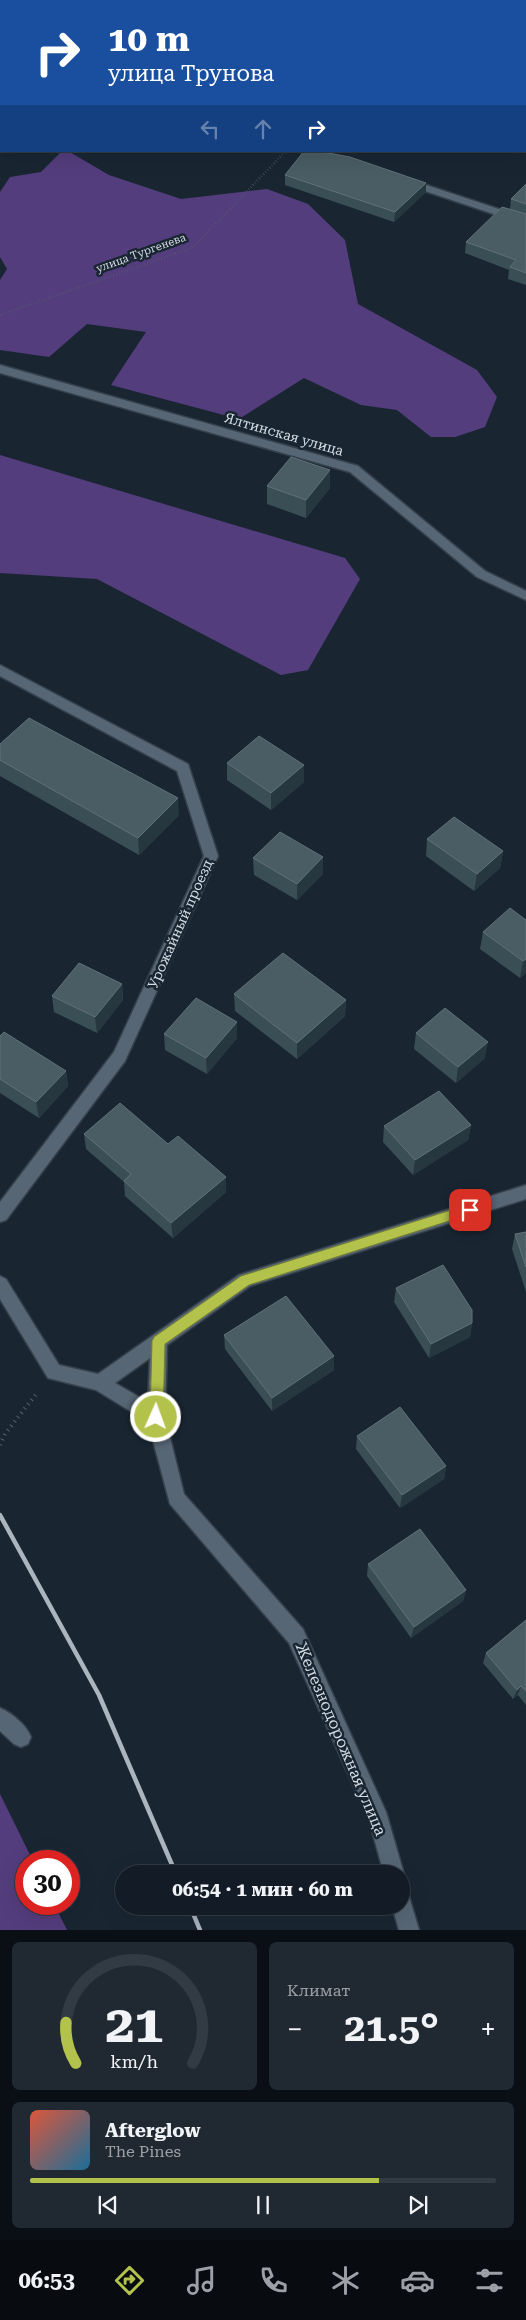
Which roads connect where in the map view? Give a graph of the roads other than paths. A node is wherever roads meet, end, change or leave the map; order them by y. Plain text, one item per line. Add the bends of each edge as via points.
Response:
1 (398, 179) edge
2 (526, 222) edge
3 (0, 369) edge
4 (526, 596) edge
5 (0, 670) edge
6 (526, 1192) edge
7 (0, 1215) edge
8 (0, 1284) edge
9 (159, 1341) junction
10 (100, 1383) junction
11 (156, 1417) junction
12 (0, 1718) edge
13 (21, 1737) dead end
14 (392, 1865) edge
15 (406, 1915) edge
16 (410, 1930) edge

1 - 2 street
3 - 4 street, Ялтинская улица via 354,469 481,574
5 - 7 street, Урожайный проезд via 183,768 211,856 120,1056
6 - 9 street via 245,1280
8 - 10 street via 54,1372
9 - 10 street
9 - 11 street, Железнодорожная улица
10 - 11 street
11 - 14 street, Железнодорожная улица via 176,1498 296,1636 379,1819
12 - 13 street
15 - 16 street

